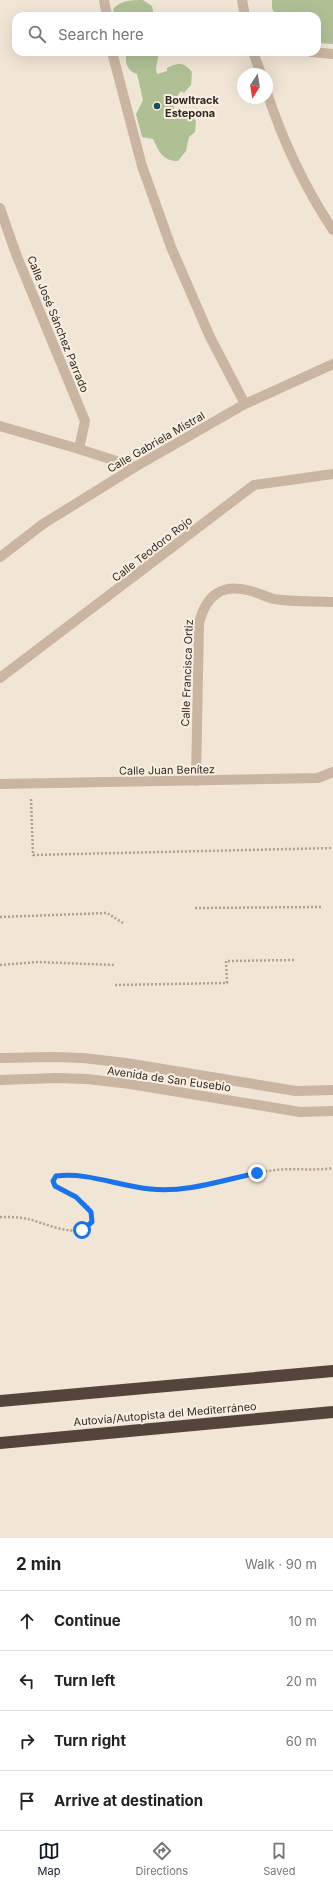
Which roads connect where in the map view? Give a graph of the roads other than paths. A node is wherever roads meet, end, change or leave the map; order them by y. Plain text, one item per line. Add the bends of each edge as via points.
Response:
1 (104, 0) edge
2 (242, 0) edge
3 (106, 12) edge
4 (244, 12) edge
5 (321, 53) edge
6 (333, 54) edge
7 (113, 56) edge
8 (254, 56) edge
9 (259, 68) edge
10 (271, 104) edge
11 (0, 208) edge
12 (333, 230) edge
13 (333, 364) edge
14 (245, 404) junction
15 (0, 426) edge
16 (79, 449) junction
17 (135, 467) junction
18 (333, 474) edge
19 (0, 557) edge
20 (333, 602) edge
21 (0, 678) edge
22 (333, 772) edge
23 (196, 781) junction
24 (0, 784) edge
25 (0, 1058) edge
26 (0, 1080) edge
27 (333, 1090) edge
28 (333, 1111) edge
29 (333, 1371) edge
30 (0, 1401) edge
31 (333, 1412) edge
32 (0, 1443) edge

1 - 3 street
2 - 4 street
5 - 6 street
7 - 14 street via 142,166 170,246 210,337
8 - 9 street
10 - 12 street via 315,203
11 - 16 street, Calle José Sánchez Parrado via 16,254 85,421
13 - 14 street, Calle Gabriela Mistral
14 - 17 street, Calle Gabriela Mistral
15 - 16 street
16 - 17 street
17 - 19 street, Calle Gabriela Mistral via 43,524
18 - 21 street, Calle Teodoro Rojo via 254,485
20 - 23 street, Calle Francisca Ortiz via 274,598 238,589 223,590 207,602 199,623
22 - 23 street, Calle Juan Benítez via 318,778
23 - 24 street, Calle Juan Benítez
25 - 27 street, Avenida de San Eusebio via 82,1058 296,1091
26 - 28 street, Avenida de San Eusebio via 86,1079 300,1112
29 - 30 highway
31 - 32 highway, Autovía/Autopista del Mediterráneo

